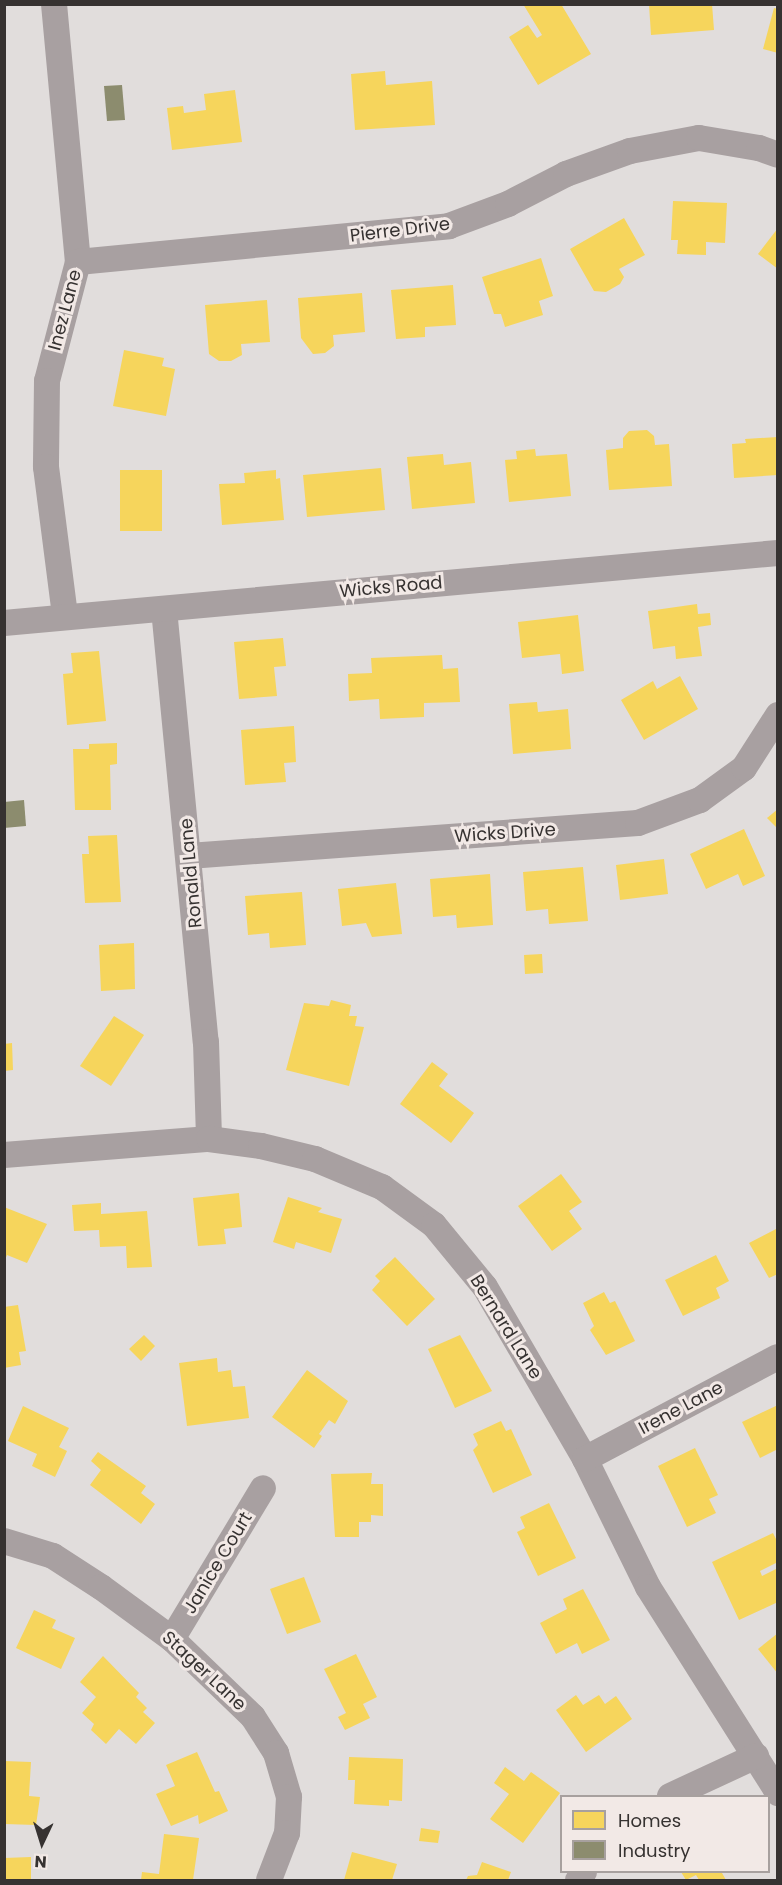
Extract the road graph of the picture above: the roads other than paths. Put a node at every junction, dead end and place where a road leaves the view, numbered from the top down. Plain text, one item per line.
1 (54, 4) edge
2 (777, 155) edge
3 (78, 262) junction
4 (777, 553) edge
5 (164, 609) junction
6 (64, 615) junction
7 (4, 623) edge
8 (777, 715) edge
9 (189, 856) junction
10 (209, 1139) junction
11 (4, 1155) edge
12 (777, 1357) edge
13 (585, 1459) junction
14 (263, 1488) dead end
15 (4, 1541) edge
16 (172, 1639) junction
17 (756, 1756) junction
18 (777, 1793) edge
19 (674, 1795) edge
20 (269, 1881) edge

1 - 3 street, Inez Lane
2 - 3 street, Pierre Drive
3 - 6 street, Inez Lane
4 - 5 street, Wicks Road
5 - 6 street, Wicks Road
5 - 9 street, Ronald Lane
6 - 7 street, Wicks Road
8 - 9 street, Wicks Drive
9 - 10 street, Ronald Lane
10 - 11 street, Bernard Lane
10 - 13 street, Bernard Lane
12 - 13 street, Irene Lane
13 - 17 street, Bernard Lane
14 - 16 street, Janice Court
15 - 16 street, Stager Lane
16 - 20 street, Stager Lane
17 - 18 street, Bernard Lane
17 - 19 street

